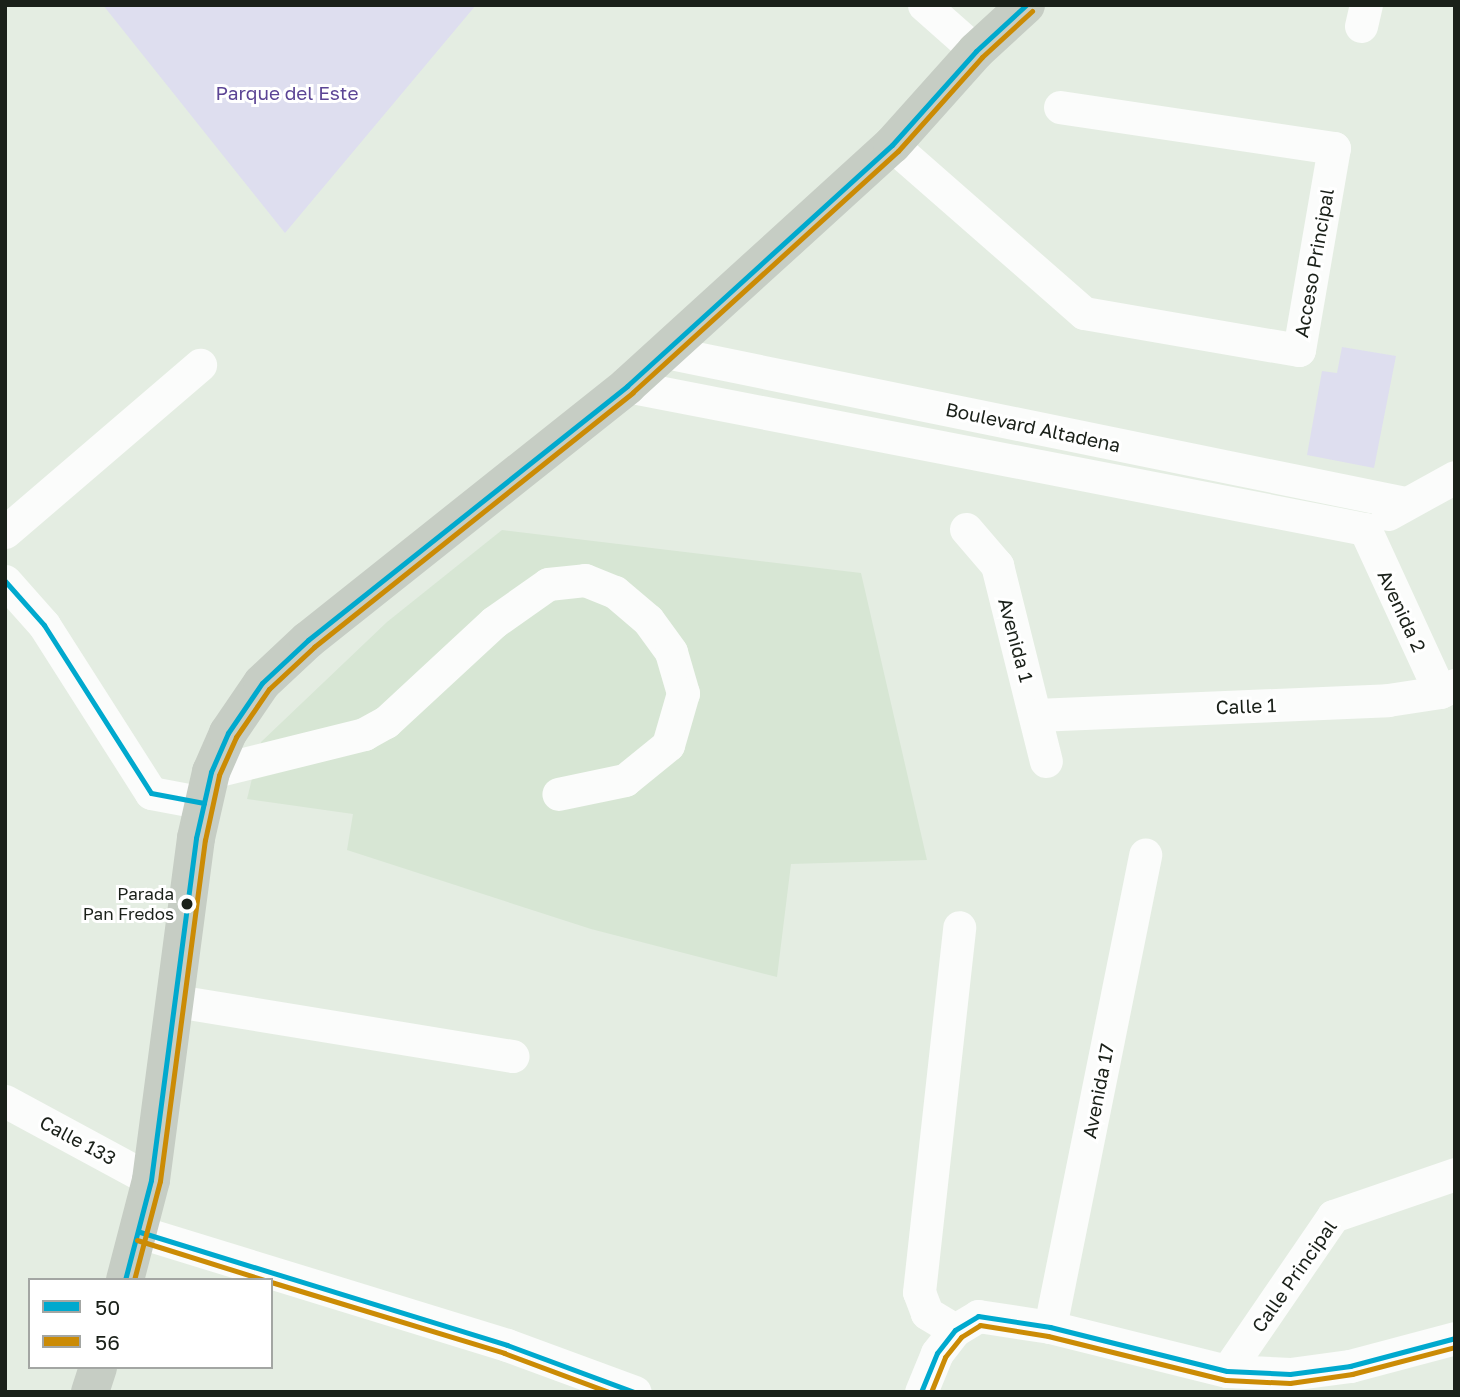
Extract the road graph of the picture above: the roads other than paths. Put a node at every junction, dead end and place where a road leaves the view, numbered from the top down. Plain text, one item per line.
1 (924, 5) edge
2 (1026, 5) edge
3 (976, 51) junction
4 (1060, 107) dead end
5 (892, 145) junction
6 (661, 351) junction
7 (200, 365) dead end
8 (626, 386) junction
9 (861, 392) junction
10 (853, 430) junction
11 (1112, 443) junction
12 (1455, 477) edge
13 (1105, 478) junction
14 (1405, 503) junction
15 (966, 529) dead end
16 (1365, 529) junction
17 (5, 531) edge
18 (5, 581) edge
19 (1447, 689) edge
20 (1036, 715) junction
21 (1046, 761) dead end
22 (208, 788) junction
23 (558, 794) dead end
24 (1145, 854) dead end
25 (959, 928) dead end
26 (176, 1001) junction
27 (513, 1056) dead end
28 (5, 1101) edge
29 (1455, 1174) edge
30 (151, 1180) junction
31 (140, 1232) junction
32 (126, 1278) edge
33 (1050, 1327) junction
34 (955, 1330) junction
35 (1455, 1338) edge
36 (97, 1369) edge
37 (1227, 1371) junction
38 (1350, 1379) edge
39 (90, 1392) edge
40 (635, 1392) edge
41 (920, 1392) edge

1 - 3 street
2 - 3 main road
3 - 5 main road
4 - 5 street, Acceso Principal
5 - 6 main road
6 - 8 main road
6 - 9 street, Boulevard Altadena
7 - 17 street
8 - 10 street, Boulevard Altadena
8 - 22 main road
9 - 10 street
9 - 11 street, Boulevard Altadena
10 - 13 street, Boulevard Altadena
11 - 13 street
11 - 14 street, Boulevard Altadena
12 - 14 street
13 - 16 street, Boulevard Altadena
14 - 16 street
15 - 20 street, Avenida 1
16 - 19 street, Avenida 2
18 - 22 street
19 - 20 street, Calle 1
20 - 21 street, Avenida 1
22 - 23 street
22 - 26 main road
24 - 33 street, Avenida 17
25 - 34 street
26 - 27 street
26 - 30 main road
28 - 30 street, Calle 133
29 - 37 street, Calle Principal
30 - 31 main road
31 - 32 main road
31 - 40 street
33 - 34 street
33 - 37 street
34 - 41 street
35 - 38 street
36 - 39 main road
37 - 38 street

